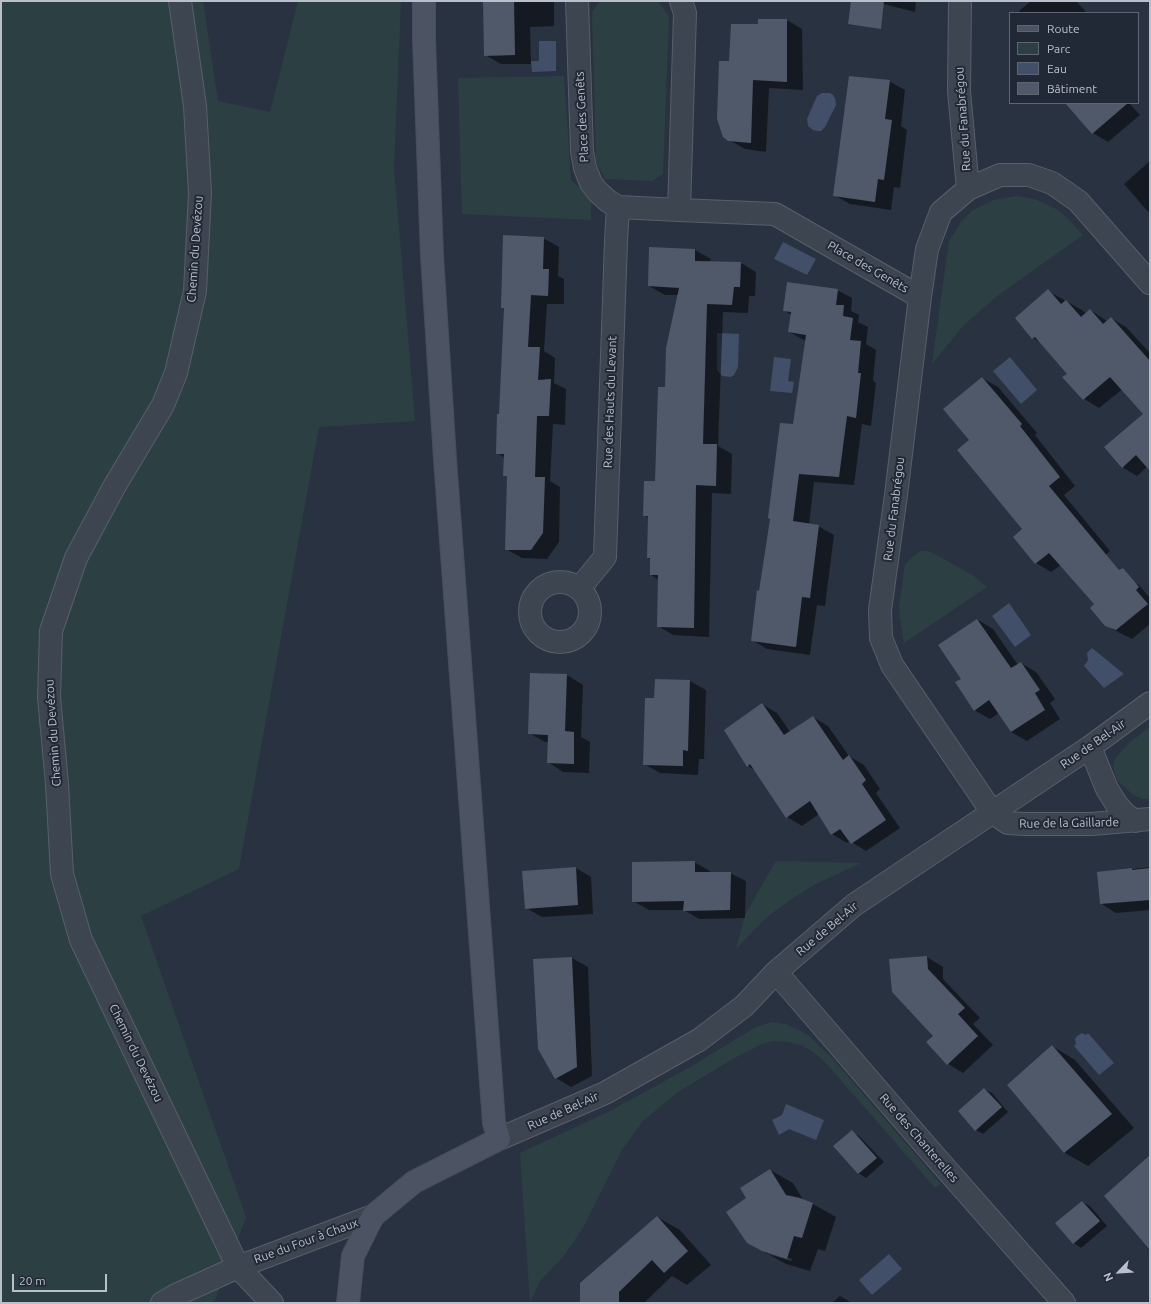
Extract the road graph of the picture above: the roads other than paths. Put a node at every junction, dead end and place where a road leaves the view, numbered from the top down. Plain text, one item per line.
1 (180, 1) edge
2 (424, 1) edge
3 (577, 1) edge
4 (680, 1) edge
5 (960, 1) edge
6 (968, 189) junction
7 (618, 207) junction
8 (679, 210) junction
9 (1150, 283) edge
10 (920, 297) junction
11 (579, 589) dead end
12 (1150, 703) edge
13 (1090, 747) junction
14 (992, 812) junction
15 (1143, 820) edge
16 (776, 972) junction
17 (498, 1139) junction
18 (373, 1216) junction
19 (238, 1267) junction
20 (162, 1303) edge
21 (272, 1303) edge
22 (348, 1303) edge
23 (1064, 1303) edge

1 - 19 street, Chemin du Devézou
2 - 17 street
3 - 7 street, Place des Genêts
4 - 8 street
5 - 6 street, Rue du Fanabrégou
6 - 9 street, Rue du Fanabrégou
6 - 10 street, Rue du Fanabrégou
7 - 8 street, Place des Genêts
7 - 11 street, Rue des Hauts du Levant
8 - 10 street, Place des Genêts
10 - 14 street, Rue du Fanabrégou
12 - 13 street, Rue de Bel-Air
13 - 14 street, Rue de Bel-Air
13 - 15 street
14 - 15 street, Rue de la Gaillarde
14 - 16 street, Rue de Bel-Air
16 - 17 street, Rue de Bel-Air
16 - 23 street, Rue des Chanterelles
17 - 18 street
18 - 19 street, Rue du Four à Chaux
18 - 22 street
19 - 20 street, Rue du Four à Chaux
19 - 21 street, Rue du Four à Chaux

